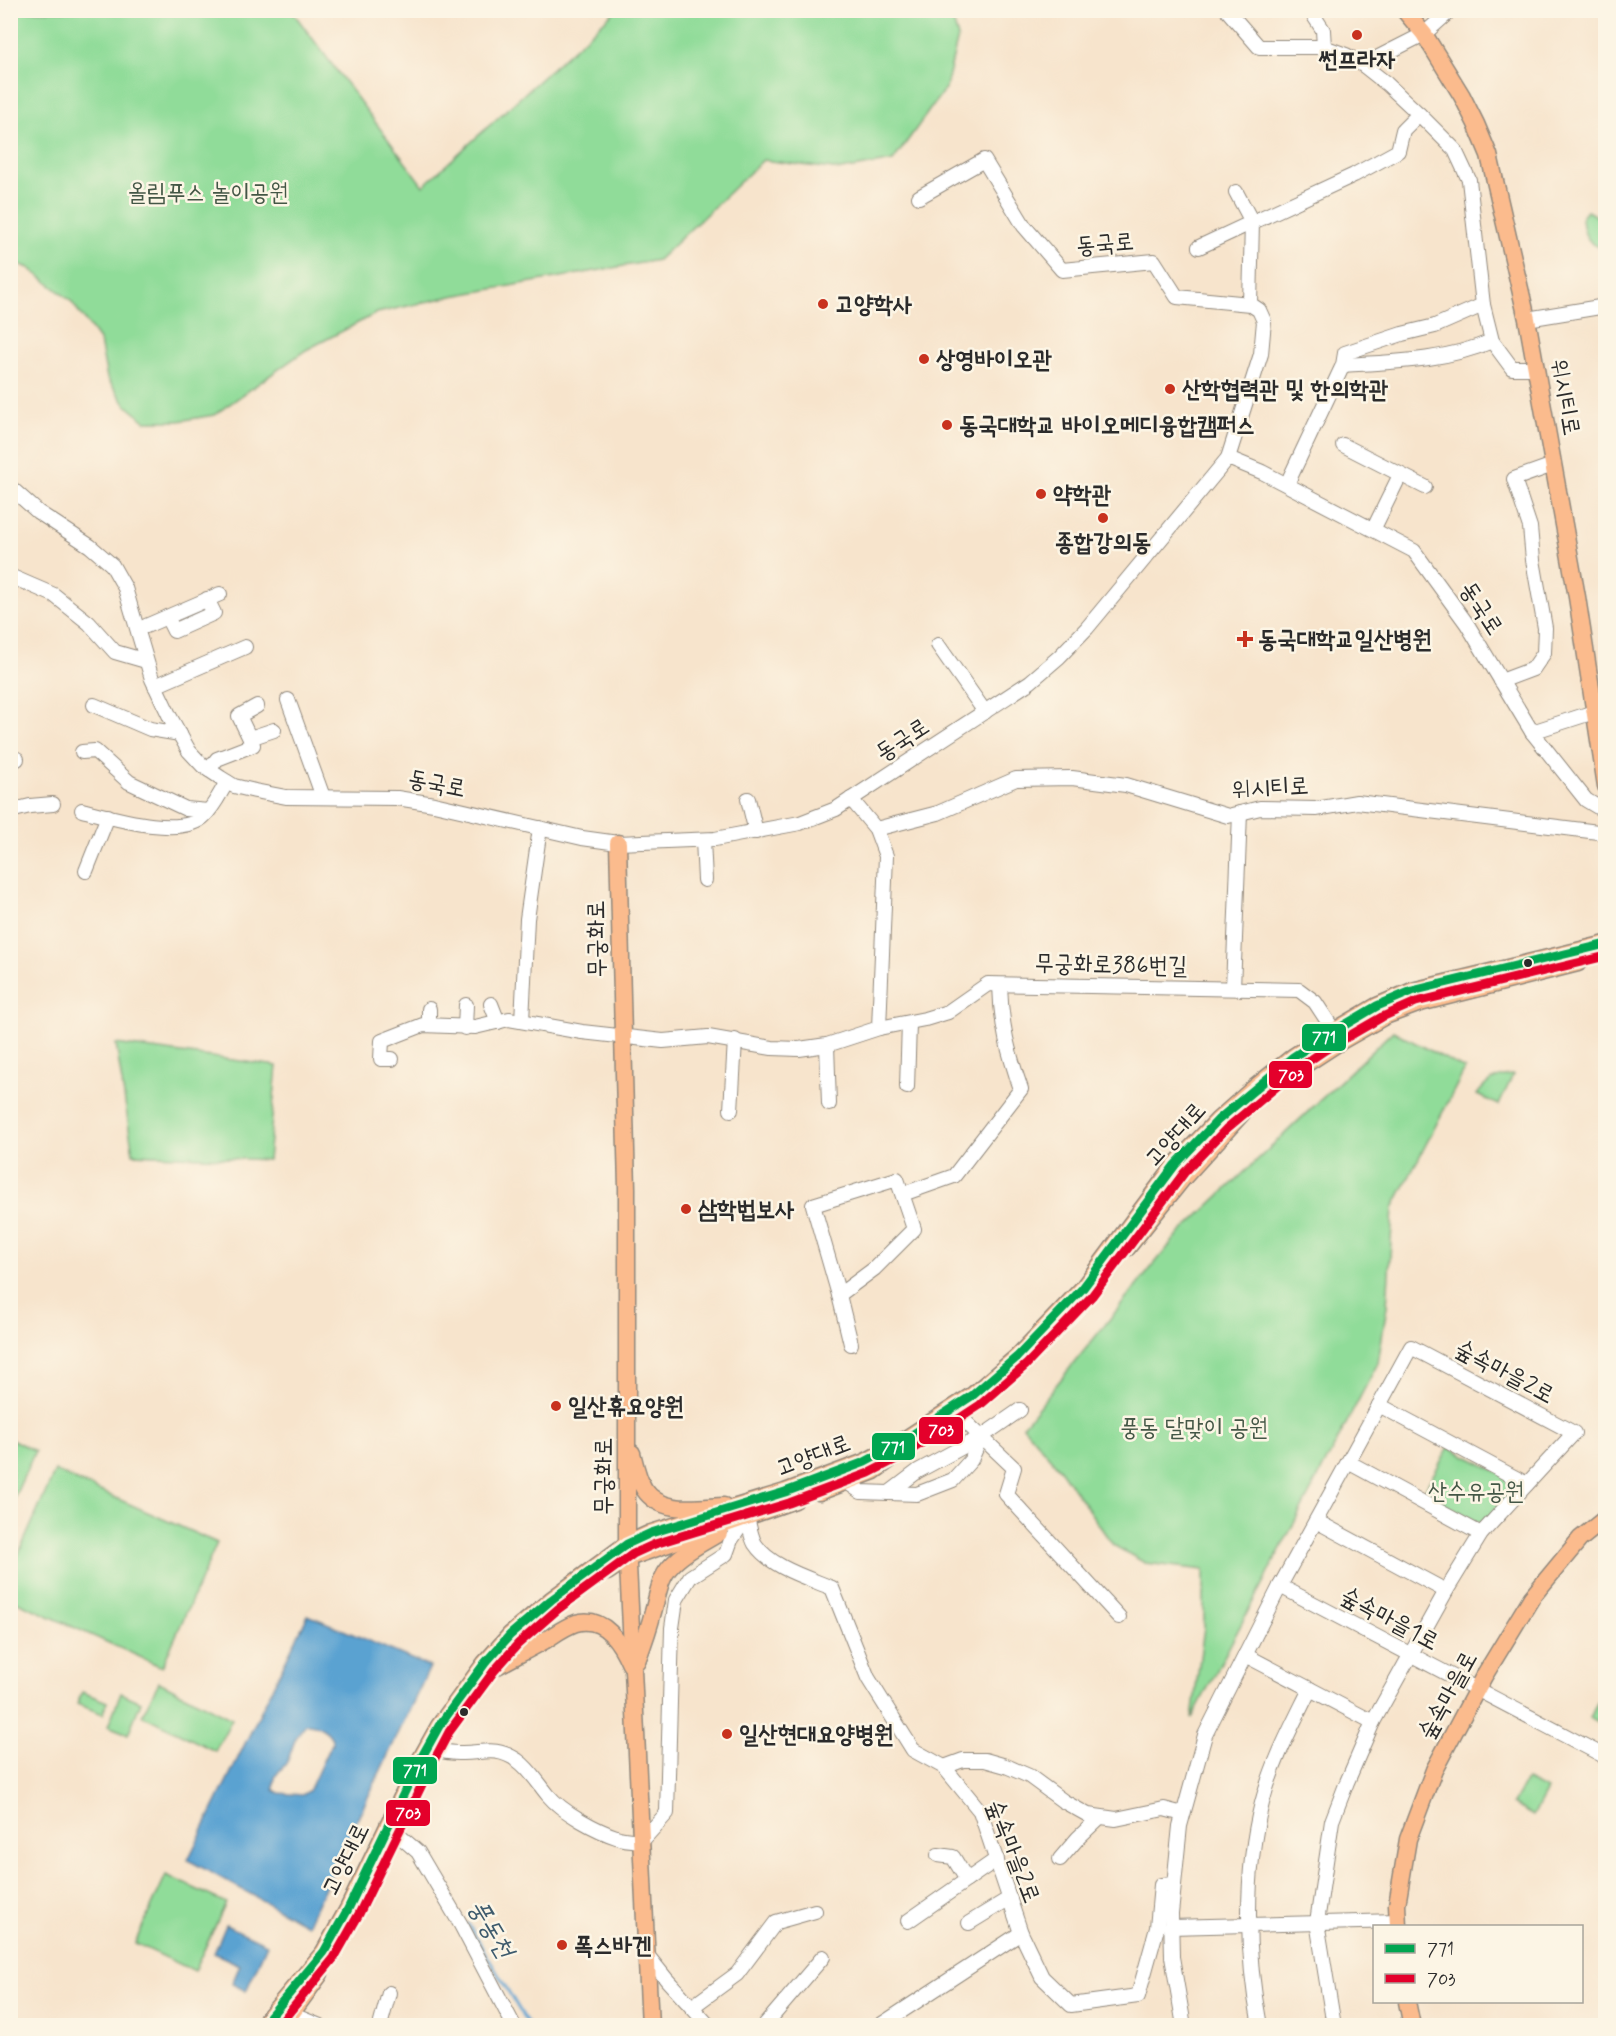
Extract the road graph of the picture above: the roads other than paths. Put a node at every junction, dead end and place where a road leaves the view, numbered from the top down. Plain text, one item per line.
1 (1227, 10) edge
2 (1310, 10) edge
3 (1404, 10) edge
4 (1450, 10) edge
5 (1424, 34) junction
6 (1324, 47) junction
7 (1363, 65) junction
8 (1419, 114) junction
9 (1236, 192) dead end
10 (920, 197) dead end
11 (1252, 222) junction
12 (1199, 247) dead end
13 (1250, 304) junction
14 (1483, 305) junction
15 (1605, 306) edge
16 (1527, 319) junction
17 (1492, 340) junction
18 (1343, 365) junction
19 (1536, 368) junction
20 (1343, 445) dead end
21 (1228, 458) junction
22 (1553, 465) junction
23 (1400, 475) junction
24 (1287, 484) junction
25 (10, 487) edge
26 (1425, 487) dead end
27 (1374, 528) junction
28 (10, 576) edge
29 (220, 594) dead end
30 (133, 614) junction
31 (146, 626) junction
32 (938, 645) dead end
33 (142, 646) junction
34 (244, 647) dead end
35 (146, 661) junction
36 (1501, 681) junction
37 (155, 686) junction
38 (288, 700) dead end
39 (94, 705) dead end
40 (257, 706) dead end
41 (985, 712) junction
42 (1594, 712) junction
43 (274, 730) dead end
44 (1532, 732) junction
45 (180, 734) junction
46 (250, 738) junction
47 (82, 752) dead end
48 (209, 770) junction
49 (227, 782) junction
50 (1605, 786) edge
51 (323, 797) junction
52 (748, 799) dead end
53 (851, 799) junction
54 (53, 804) dead end
55 (82, 810) dead end
56 (10, 811) edge
57 (208, 811) junction
58 (1605, 812) edge
59 (1240, 813) junction
60 (108, 816) junction
61 (540, 828) junction
62 (876, 829) junction
63 (756, 832) junction
64 (1605, 833) edge
65 (703, 840) junction
66 (618, 843) junction
67 (86, 871) dead end
68 (705, 880) dead end
69 (1605, 944) edge
70 (1605, 956) edge
71 (1000, 985) junction
72 (1233, 988) junction
73 (491, 1004) dead end
74 (466, 1005) dead end
75 (429, 1009) dead end
76 (522, 1021) junction
77 (498, 1022) junction
78 (909, 1023) junction
79 (429, 1025) junction
80 (465, 1028) junction
81 (879, 1028) junction
82 (1334, 1031) junction
83 (622, 1035) junction
84 (735, 1040) junction
85 (827, 1044) junction
86 (392, 1059) dead end
87 (907, 1087) dead end
88 (829, 1104) dead end
89 (731, 1110) dead end
90 (903, 1194) junction
91 (839, 1295) junction
92 (851, 1344) dead end
93 (1379, 1405) junction
94 (1020, 1410) dead end
95 (955, 1413) junction
96 (981, 1437) junction
97 (627, 1438) junction
98 (1348, 1462) junction
99 (842, 1478) junction
100 (1527, 1484) junction
101 (889, 1493) junction
102 (745, 1511) junction
103 (1605, 1518) edge
104 (1316, 1521) junction
105 (1481, 1534) junction
106 (627, 1551) junction
107 (1280, 1586) junction
108 (1446, 1591) junction
109 (1119, 1617) dead end
110 (1411, 1654) junction
111 (1245, 1655) junction
112 (490, 1670) junction
113 (634, 1673) junction
114 (1310, 1689) junction
115 (1476, 1689) junction
116 (1373, 1722) junction
117 (431, 1749) junction
118 (1605, 1757) edge
119 (944, 1767) junction
120 (1183, 1814) junction
121 (1100, 1817) junction
122 (391, 1828) junction
123 (642, 1841) junction
124 (938, 1855) dead end
125 (997, 1859) junction
126 (1060, 1859) dead end
127 (967, 1880) junction
128 (1174, 1884) junction
129 (1010, 1898) junction
130 (815, 1911) dead end
131 (908, 1921) dead end
132 (1317, 1922) junction
133 (969, 1923) dead end
134 (1398, 1923) edge
135 (1248, 1924) junction
136 (1170, 1927) junction
137 (1021, 1933) junction
138 (647, 1955) junction
139 (824, 1957) dead end
140 (389, 1993) dead end
141 (1407, 2003) edge
142 (692, 2007) junction
143 (283, 2016) edge
144 (262, 2025) edge
145 (320, 2025) edge
146 (380, 2025) edge
147 (514, 2025) edge
148 (650, 2025) edge
149 (710, 2025) edge
150 (764, 2025) edge
151 (879, 2025) edge
152 (1184, 2025) edge
153 (1260, 2025) edge
154 (1334, 2025) edge
155 (1412, 2025) edge

1 - 6 street
2 - 6 street
3 - 5 main road, 위시티로
4 - 5 street
5 - 7 street
5 - 16 main road, 위시티로
6 - 7 street
7 - 8 street
8 - 11 street
8 - 14 street
9 - 11 street
10 - 13 street, 동국로
11 - 12 street
11 - 13 street
13 - 21 street, 동국로
14 - 17 street
14 - 18 street
15 - 16 street
16 - 19 main road, 위시티로
17 - 18 street
17 - 19 street
18 - 24 street
19 - 22 main road, 위시티로
20 - 23 street
21 - 24 street, 동국로
21 - 41 street, 동국로
22 - 36 street
22 - 42 main road, 위시티로
23 - 26 street
23 - 27 street
24 - 27 street, 동국로
25 - 30 street, 동국로
27 - 36 street, 동국로
28 - 35 street
29 - 31 street
30 - 31 street
30 - 33 street, 동국로
31 - 33 street
32 - 41 street
33 - 35 street, 동국로
34 - 37 street
35 - 37 street, 동국로
36 - 44 street, 동국로
37 - 45 street, 동국로
38 - 51 street
39 - 45 street
40 - 46 street
41 - 53 street, 동국로
42 - 44 street
42 - 50 main road, 위시티로
43 - 46 street
44 - 58 street, 동국로
45 - 48 street, 동국로
46 - 48 street
47 - 57 street
48 - 49 street, 동국로
49 - 51 street, 동국로
49 - 57 street
51 - 61 street, 동국로
52 - 63 street
53 - 62 street
53 - 63 street, 동국로
54 - 56 street
55 - 60 street
57 - 60 street
59 - 62 street, 위시티로
59 - 64 street, 위시티로
59 - 72 street
60 - 67 street
61 - 66 street, 동국로
61 - 76 street
62 - 81 street
63 - 65 street, 동국로
65 - 66 street, 동국로
65 - 68 street
66 - 83 main road, 무궁화로
69 - 82 main road, 고양대로
70 - 95 main road, 고양대로
71 - 72 street, 무궁화로386번길
71 - 78 street, 무궁화로386번길
71 - 90 street
72 - 82 street, 무궁화로386번길
73 - 77 street
74 - 80 street
75 - 79 street
76 - 77 street
76 - 83 street
77 - 80 street
78 - 81 street, 무궁화로386번길
78 - 87 street
79 - 80 street
79 - 86 street
81 - 85 street, 무궁화로386번길
82 - 95 main road, 고양대로
83 - 84 street, 무궁화로386번길
83 - 97 main road, 무궁화로
84 - 85 street, 무궁화로386번길
84 - 89 street
85 - 88 street
90 - 91 street
90 - 91 street
91 - 92 street
93 - 98 street, 숲속마을2로
93 - 100 street
93 - 100 street, 숲속마을2로
94 - 96 street
95 - 96 street
95 - 99 main road, 고양대로
96 - 101 street
96 - 101 street
96 - 109 street
97 - 102 main road
97 - 106 main road, 무궁화로
98 - 104 street, 숲속마을2로
98 - 105 street
99 - 101 street
99 - 102 main road, 고양대로
100 - 105 street, 숲속마을2로
102 - 106 main road, 고양대로
102 - 113 main road
102 - 119 street
102 - 123 street
103 - 115 main road, 숲속마을로
104 - 107 street, 숲속마을2로
104 - 108 street
105 - 108 street, 숲속마을2로
106 - 112 main road, 고양대로
106 - 113 main road, 무궁화로
106 - 117 main road, 고양대로
107 - 110 street, 숲속마을1로
107 - 111 street, 숲속마을2로
108 - 110 street, 숲속마을2로
110 - 115 street, 숲속마을1로
110 - 116 street, 숲속마을2로
111 - 114 street
111 - 120 street, 숲속마을2로
112 - 113 main road
112 - 117 main road, 고양대로
113 - 123 main road, 무궁화로
114 - 116 street
114 - 135 street
115 - 118 street, 숲속마을1로
115 - 134 main road, 숲속마을로
116 - 132 street, 숲속마을2로
117 - 122 main road, 고양대로
117 - 123 street
119 - 121 street, 숲속마을2로
119 - 125 street, 숲속마을2로
120 - 121 street, 숲속마을2로
120 - 128 street, 숲속마을2로
121 - 126 street
122 - 143 main road, 고양대로
122 - 147 street
123 - 138 main road, 무궁화로
124 - 127 street
125 - 127 street
125 - 129 street, 숲속마을2로
127 - 131 street
128 - 136 street, 숲속마을2로
128 - 137 street, 숲속마을2로
129 - 133 street
129 - 137 street, 숲속마을2로
130 - 142 street
132 - 134 street
132 - 135 street
132 - 154 street, 숲속마을2로
135 - 136 street
135 - 153 street
136 - 152 street, 숲속마을2로
137 - 151 street
138 - 142 street
138 - 148 main road, 무궁화로
139 - 150 street
140 - 146 street
141 - 155 main road
142 - 149 street
143 - 144 main road, 고양대로
143 - 145 street

